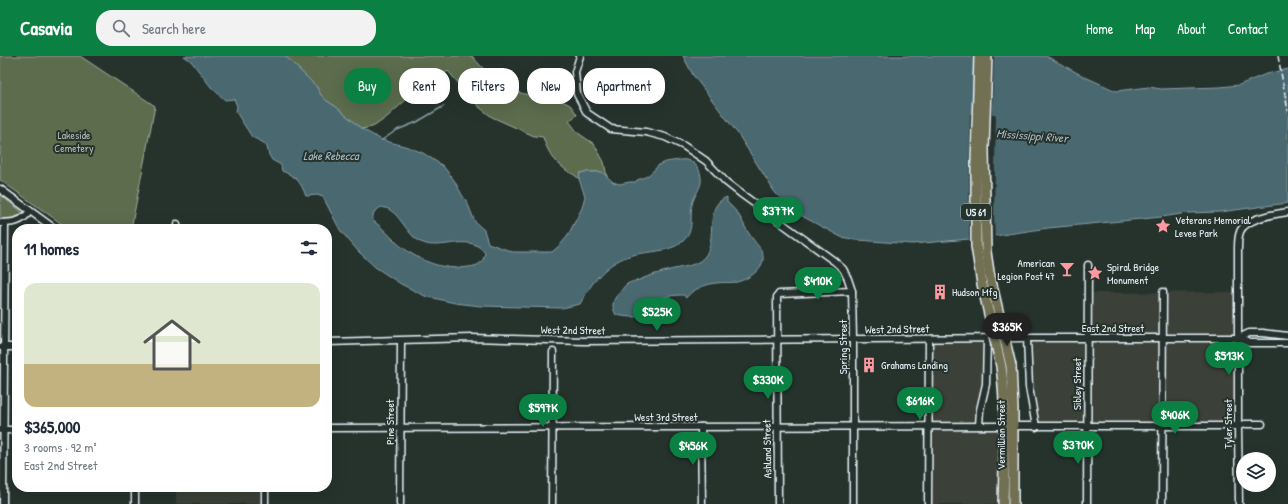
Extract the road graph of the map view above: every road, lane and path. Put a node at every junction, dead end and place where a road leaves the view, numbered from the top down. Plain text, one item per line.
1 (580, 56) edge
2 (979, 56) edge
3 (987, 56) edge
4 (0, 189) edge
5 (30, 211) junction
6 (1288, 212) edge
7 (2, 223) edge
8 (49, 224) edge
9 (1088, 265) dead end
10 (852, 291) junction
11 (1163, 292) dead end
12 (1285, 336) edge
13 (987, 338) junction
14 (1027, 338) junction
15 (1087, 338) junction
16 (1162, 338) junction
17 (1238, 338) junction
18 (853, 339) junction
19 (929, 339) junction
20 (776, 340) junction
21 (400, 341) junction
22 (332, 342) edge
23 (1285, 344) edge
24 (2, 347) edge
25 (553, 352) dead end
26 (1262, 424) dead end
27 (777, 426) junction
28 (853, 426) junction
29 (929, 426) junction
30 (978, 426) junction
31 (1009, 426) junction
32 (1087, 426) junction
33 (1162, 426) junction
34 (1238, 426) junction
35 (552, 427) junction
36 (702, 427) junction
37 (1036, 427) junction
38 (332, 428) edge
39 (400, 428) junction
40 (2, 430) edge
41 (135, 492) edge
42 (265, 492) edge
43 (3, 504) edge
44 (135, 504) edge
45 (265, 504) edge
46 (400, 504) edge
47 (552, 504) edge
48 (702, 504) edge
49 (778, 504) edge
50 (853, 504) edge
51 (928, 504) edge
52 (1003, 504) edge
53 (1013, 504) edge
54 (1087, 504) edge
55 (1162, 504) edge
56 (1239, 504) edge

1 - 10 street, Spring Street
2 - 31 highway, Vermillion Street / US 61, bridge
3 - 31 highway, Vermillion Street / US 61, bridge
4 - 5 street
5 - 7 street
5 - 8 street
6 - 17 street, Tyler Street
7 - 24 street
9 - 15 street, Sibley Street
10 - 18 street, Spring Street
10 - 20 street, Ashland Street
11 - 16 street
12 - 17 street, East 2nd Street
12 - 23 street
13 - 14 street, East 2nd Street
13 - 19 street, West 2nd Street
13 - 30 street, Vermillion Street
14 - 15 street, East 2nd Street
14 - 37 street
15 - 16 street, East 2nd Street
15 - 32 street, Sibley Street
16 - 17 street, East 2nd Street
16 - 33 street
17 - 23 street, East 2nd Street
17 - 34 street, Tyler Street
18 - 19 street, West 2nd Street
18 - 20 street, West 2nd Street
18 - 28 street, Spring Street
19 - 29 street
20 - 21 street, West 2nd Street
20 - 27 street, Ashland Street
21 - 22 street, West 2nd Street
21 - 39 street, Pine Street
24 - 40 street
25 - 35 street
26 - 34 street, West 3rd Street
27 - 28 street, West 3rd Street
27 - 36 street, West 3rd Street
27 - 49 street, Ashland Street
28 - 29 street, West 3rd Street
28 - 50 street, Spring Street
29 - 30 street, West 3rd Street
29 - 51 street
30 - 31 street, West 3rd Street
31 - 37 street, West 3rd Street
31 - 52 highway, Vermillion Street / US 61
31 - 53 highway, Vermillion Street / US 61
32 - 33 street, West 3rd Street
32 - 37 street, West 3rd Street
32 - 54 street, Sibley Street
33 - 34 street, West 3rd Street
33 - 55 street
34 - 56 street, Tyler Street
35 - 36 street, West 3rd Street
35 - 39 street, West 3rd Street
35 - 47 street
36 - 48 street
38 - 39 street, West 3rd Street
39 - 46 street, Pine Street
40 - 43 street
41 - 44 street
42 - 45 street

